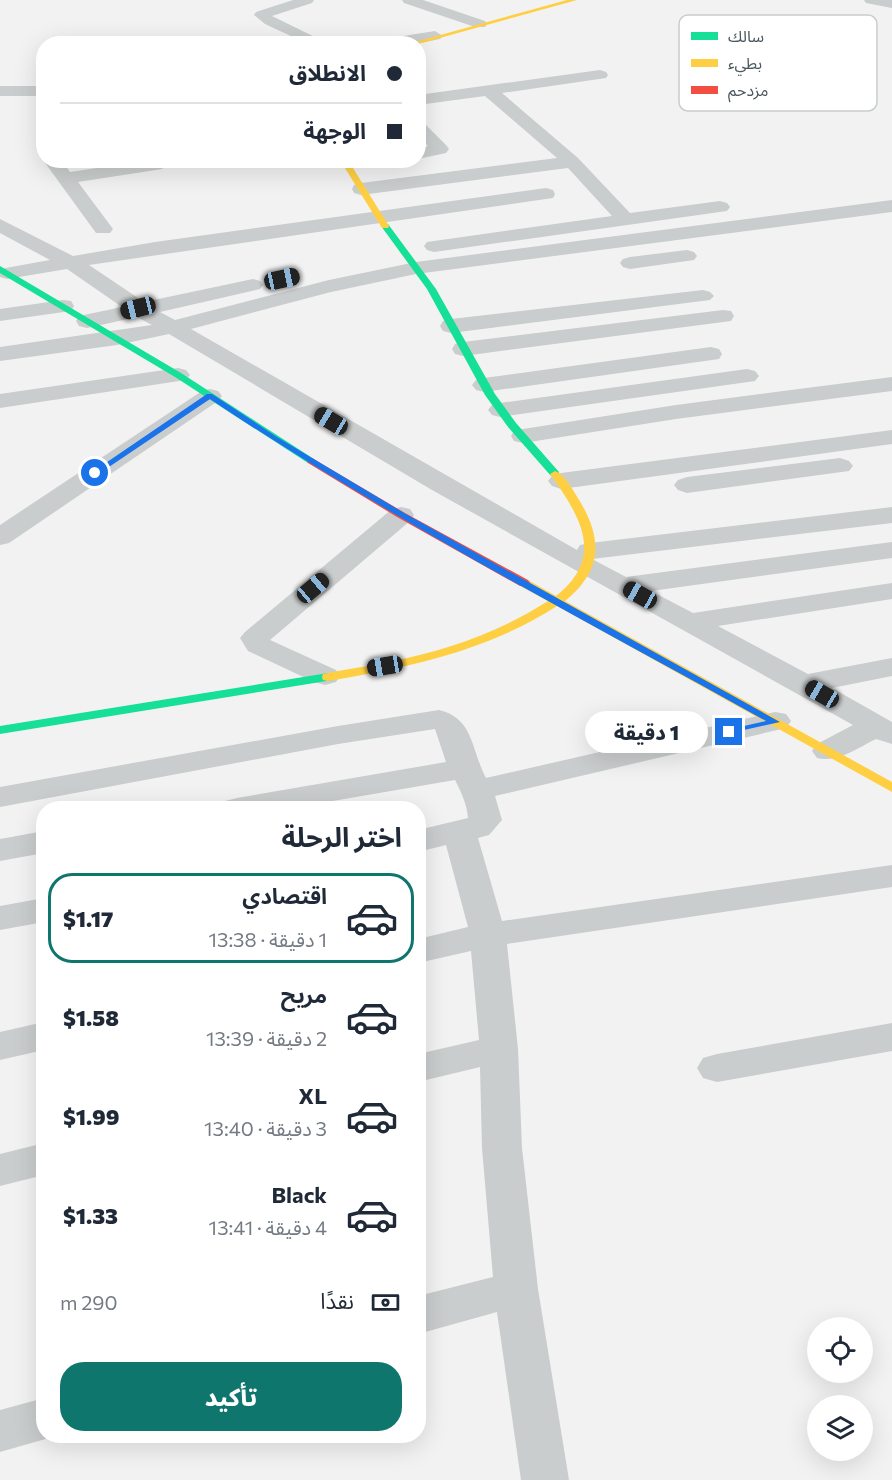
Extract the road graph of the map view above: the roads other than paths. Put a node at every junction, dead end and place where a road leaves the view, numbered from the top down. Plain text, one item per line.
1 (307, 0) edge
2 (409, 0) edge
3 (574, 0) edge
4 (871, 0) edge
5 (278, 4) edge
6 (892, 4) edge
7 (480, 24) junction
8 (304, 36) edge
9 (435, 36) junction
10 (426, 37) edge
11 (426, 39) edge
12 (600, 75) dead end
13 (488, 90) junction
14 (0, 91) edge
15 (36, 92) edge
16 (426, 98) edge
17 (426, 135) edge
18 (426, 152) edge
19 (573, 162) junction
20 (58, 168) edge
21 (139, 168) edge
22 (348, 168) edge
23 (66, 178) junction
24 (361, 189) junction
25 (546, 194) dead end
26 (744, 204) dead end
27 (892, 206) edge
28 (380, 216) junction
29 (625, 219) junction
30 (0, 225) edge
31 (103, 229) dead end
32 (403, 252) junction
33 (687, 256) dead end
34 (70, 262) junction
35 (608, 266) dead end
36 (416, 268) junction
37 (4, 271) edge
38 (452, 286) dead end
39 (430, 288) junction
40 (703, 296) dead end
41 (63, 306) junction
42 (138, 308) junction
43 (0, 315) edge
44 (723, 316) dead end
45 (87, 321) junction
46 (451, 326) junction
47 (173, 327) junction
48 (117, 338) junction
49 (463, 349) junction
50 (0, 354) edge
51 (711, 354) dead end
52 (178, 375) junction
53 (747, 376) dead end
54 (892, 384) edge
55 (484, 385) junction
56 (210, 396) junction
57 (0, 401) edge
58 (500, 410) junction
59 (892, 416) edge
60 (523, 436) junction
61 (892, 437) edge
62 (738, 457) junction
63 (892, 459) edge
64 (567, 490) junction
65 (892, 514) edge
66 (401, 515) junction
67 (0, 537) edge
68 (892, 550) edge
69 (589, 559) junction
70 (624, 586) junction
71 (892, 591) edge
72 (559, 601) junction
73 (689, 622) junction
74 (892, 667) edge
75 (325, 676) junction
76 (804, 684) junction
77 (775, 722) junction
78 (0, 730) edge
79 (884, 730) edge
80 (828, 751) junction
81 (471, 779) junction
82 (892, 788) edge
83 (0, 796) edge
84 (293, 801) edge
85 (460, 833) junction
86 (426, 839) edge
87 (36, 843) edge
88 (0, 849) edge
89 (892, 876) edge
90 (36, 911) edge
91 (0, 918) edge
92 (488, 935) junction
93 (426, 949) edge
94 (892, 1037) edge
95 (36, 1038) edge
96 (0, 1046) edge
97 (499, 1049) junction
98 (426, 1066) edge
99 (717, 1068) dead end
100 (36, 1161) edge
101 (0, 1168) edge
102 (516, 1289) junction
103 (426, 1314) edge
104 (36, 1421) edge
105 (0, 1431) edge
106 (545, 1480) edge

1 - 5 street
2 - 7 street
3 - 7 street
4 - 6 street
5 - 8 street
7 - 9 street
9 - 10 street
9 - 11 street
12 - 13 street
13 - 16 street
13 - 19 street
14 - 15 street
17 - 18 street
19 - 24 street
19 - 29 street
20 - 23 street
21 - 23 street
22 - 24 street
23 - 31 street
24 - 28 street
25 - 28 street
26 - 29 street
27 - 36 street
28 - 32 street
28 - 34 street
29 - 32 street
30 - 34 street
32 - 36 street
32 - 42 street
33 - 35 street
34 - 37 street
34 - 42 street
36 - 39 street
36 - 47 street
37 - 41 street
38 - 39 street
39 - 46 street
40 - 46 street
41 - 43 street
41 - 45 street
42 - 45 street
42 - 47 street
44 - 49 street
45 - 48 street
46 - 49 street
47 - 48 street
47 - 69 street
48 - 50 street
48 - 52 street
49 - 55 street
51 - 55 street
52 - 56 street
52 - 57 street
53 - 58 street
54 - 60 street
55 - 58 street
56 - 66 street
56 - 67 street
58 - 60 street
59 - 62 street
60 - 64 street
61 - 62 street
62 - 64 street
63 - 64 street
64 - 69 street
65 - 69 street
66 - 72 street
66 - 75 street
68 - 70 street
69 - 70 street
69 - 72 street
70 - 73 street
71 - 73 street
72 - 75 street
72 - 77 street
73 - 76 street
74 - 76 street
75 - 78 street
76 - 79 street
77 - 80 street
77 - 81 street
79 - 80 street
80 - 82 street
81 - 83 street
81 - 84 street
81 - 85 street
85 - 86 street
85 - 92 street
87 - 88 street
89 - 92 street
90 - 91 street
92 - 93 street
92 - 97 street
94 - 99 street
95 - 96 street
97 - 98 street
97 - 102 street
100 - 101 street
102 - 103 street
102 - 106 street
104 - 105 street

